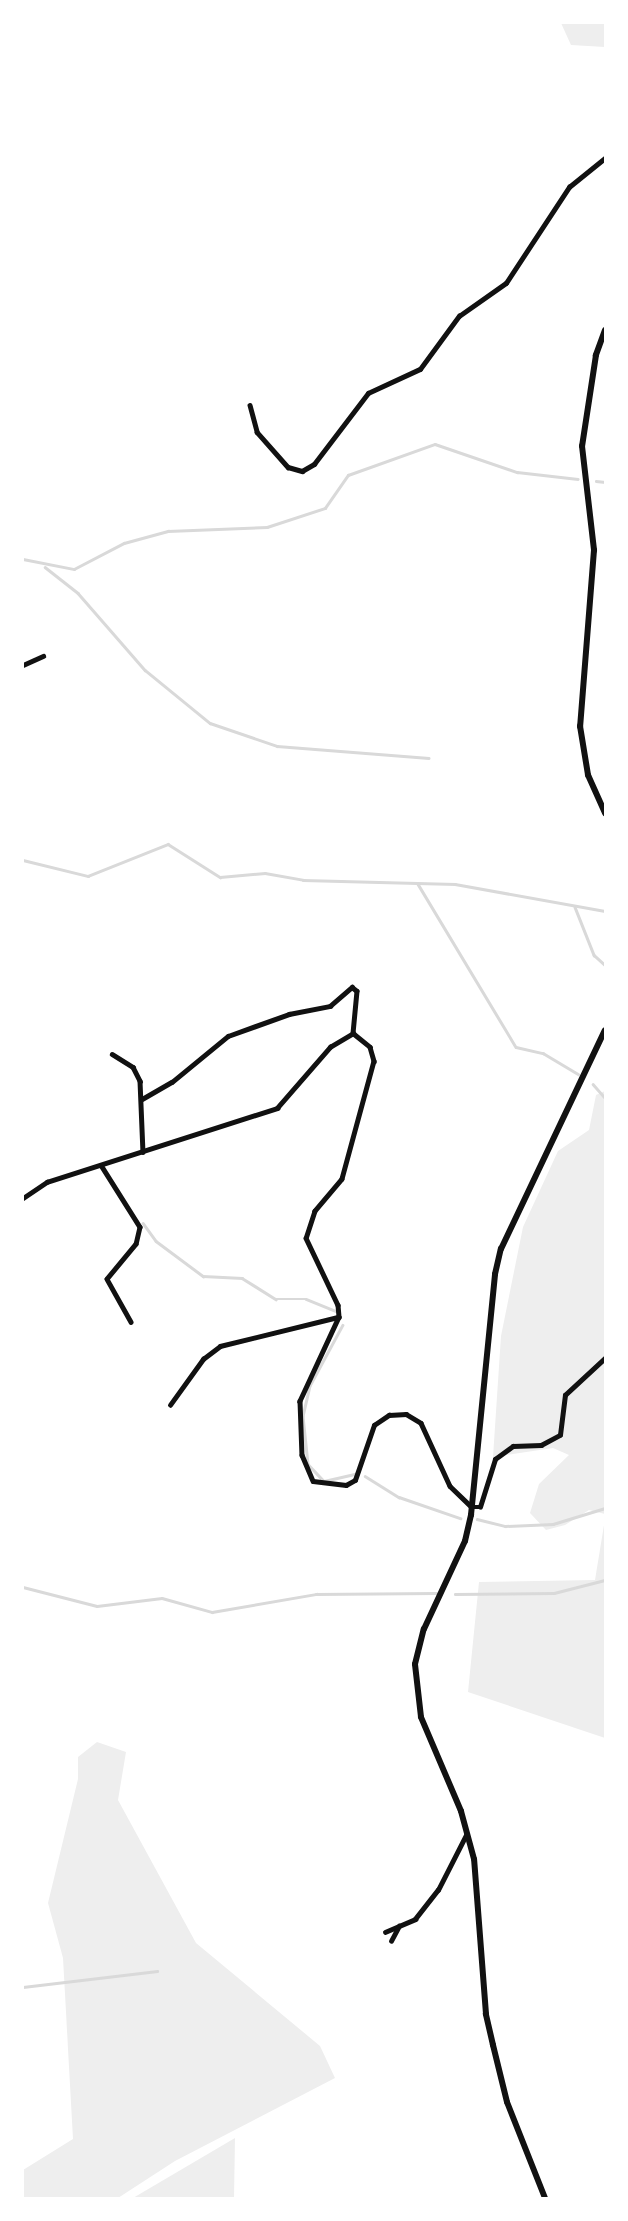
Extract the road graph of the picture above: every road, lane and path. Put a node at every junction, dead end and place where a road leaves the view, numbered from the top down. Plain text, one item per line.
1 (605, 159) edge
2 (605, 330) edge
3 (250, 405) dead end
4 (43, 656) dead end
5 (23, 665) edge
6 (605, 813) edge
7 (605, 1030) edge
8 (353, 1033) junction
9 (112, 1054) dead end
10 (142, 1099) junction
11 (143, 1152) junction
12 (101, 1165) junction
13 (23, 1198) edge
14 (339, 1317) junction
15 (131, 1322) dead end
16 (605, 1359) edge
17 (170, 1405) dead end
18 (472, 1507) junction
19 (467, 1833) junction
20 (399, 1926) junction
21 (384, 1932) dead end
22 (391, 1941) dead end
23 (545, 2198) edge

1 - 3 street
2 - 6 main road
4 - 5 street
7 - 18 main road
8 - 10 street
8 - 11 street
8 - 14 street
9 - 10 street
10 - 11 street
11 - 12 street
12 - 13 street
12 - 15 street
14 - 17 street
14 - 18 street
16 - 18 street
18 - 19 main road
19 - 20 street
19 - 23 main road
20 - 21 street
20 - 22 street

